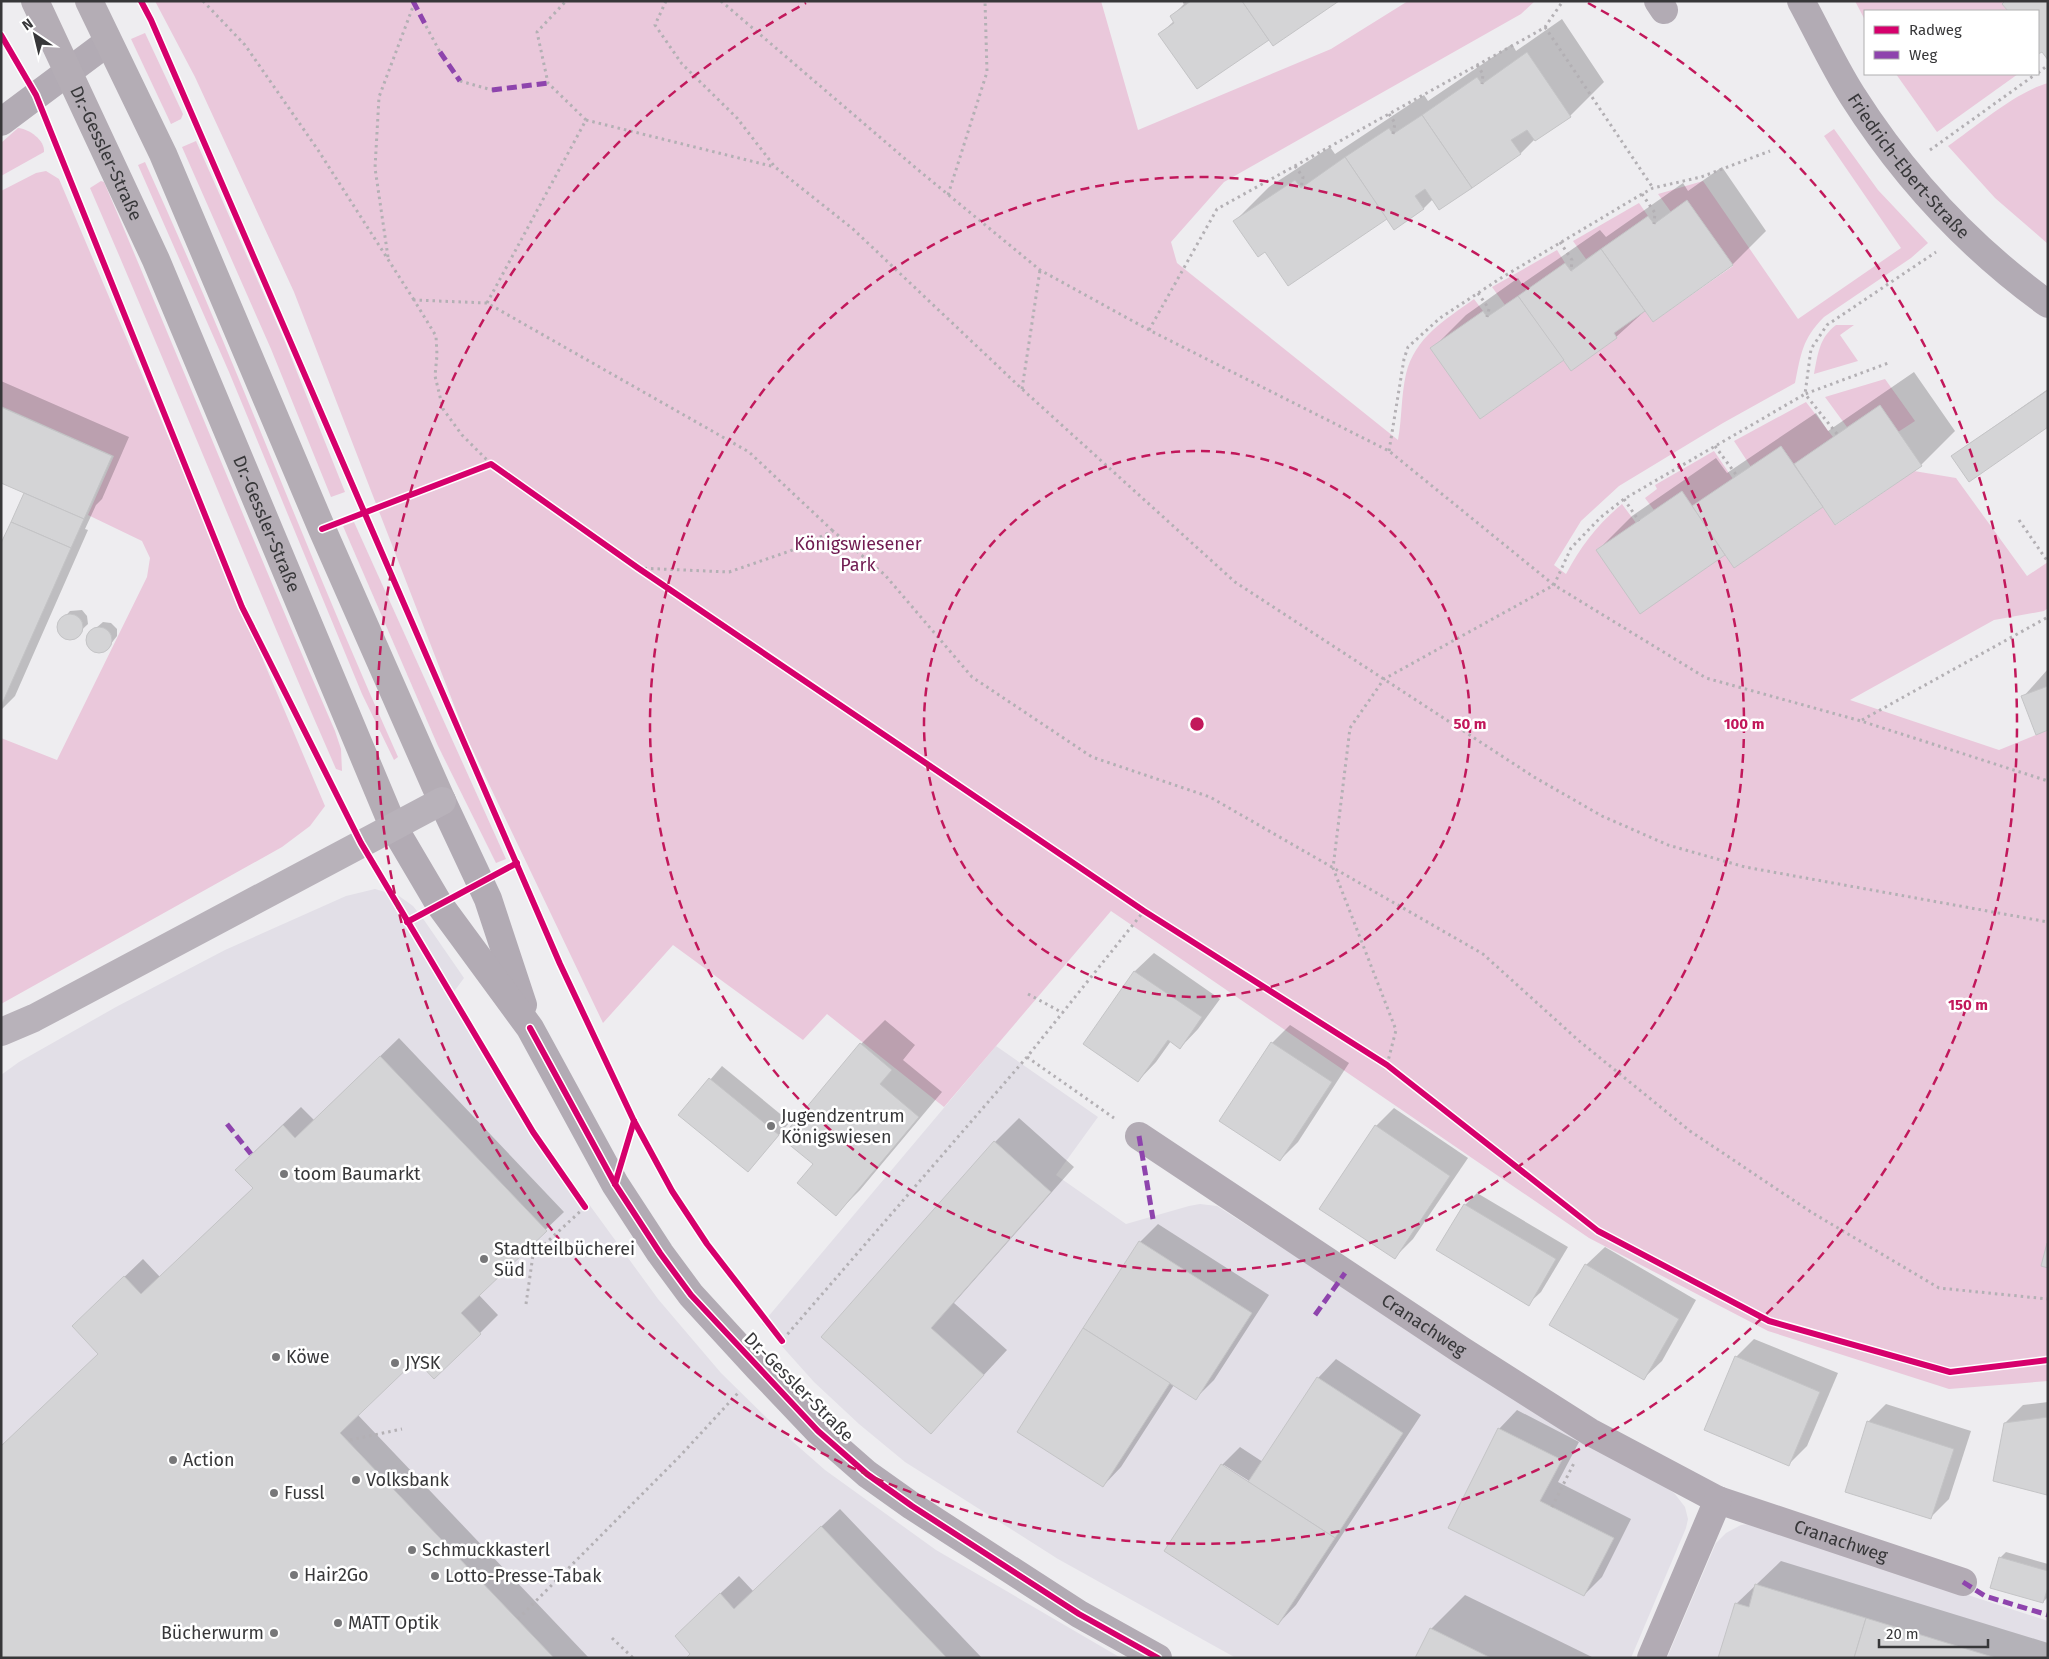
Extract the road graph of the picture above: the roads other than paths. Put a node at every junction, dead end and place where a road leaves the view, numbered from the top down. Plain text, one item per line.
1 (35, 1) edge
2 (89, 1) edge
3 (1801, 1) edge
4 (108, 42) junction
5 (69, 71) junction
6 (1, 122) edge
7 (2048, 304) edge
8 (442, 801) junction
9 (393, 826) junction
10 (34, 1018) junction
11 (530, 1028) junction
12 (1, 1032) edge
13 (1, 1048) edge
14 (1139, 1136) road end
15 (1718, 1500) junction
16 (1963, 1582) dead end
17 (1158, 1658) edge
18 (1650, 1658) edge

1 - 5 main road, Dr.-Gessler-Straße
2 - 4 main road, Dr.-Gessler-Straße
3 - 7 street, Friedrich-Ebert-Straße
4 - 5 street
4 - 8 main road, Dr.-Gessler-Straße
5 - 6 street
5 - 9 main road, Dr.-Gessler-Straße
8 - 9 highway
8 - 11 street, Dr.-Gessler-Straße
9 - 10 highway
9 - 11 street, Dr.-Gessler-Straße
10 - 12 highway
10 - 13 highway
11 - 17 street, Dr.-Gessler-Straße
14 - 15 street, Cranachweg
15 - 16 street, Cranachweg
15 - 18 street

